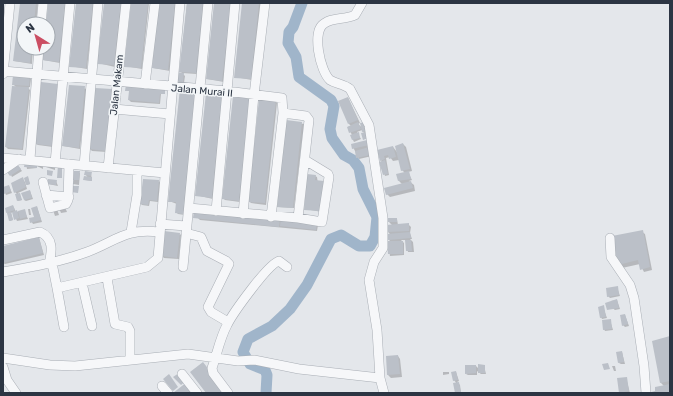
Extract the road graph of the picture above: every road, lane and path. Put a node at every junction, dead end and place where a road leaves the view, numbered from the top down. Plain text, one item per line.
1 (10, 3) edge
2 (43, 3) edge
3 (70, 3) edge
4 (98, 3) edge
5 (126, 3) edge
6 (155, 3) edge
7 (180, 3) edge
8 (208, 3) edge
9 (236, 3) edge
10 (265, 3) edge
11 (362, 3) edge
12 (42, 16) edge
13 (38, 56) edge
14 (3, 72) edge
15 (37, 74) junction
16 (64, 77) junction
17 (92, 78) junction
18 (116, 81) junction
19 (145, 84) junction
20 (173, 87) junction
21 (200, 89) junction
22 (227, 91) junction
23 (254, 95) junction
24 (114, 109) junction
25 (283, 113) junction
26 (170, 114) junction
27 (3, 158) edge
28 (19, 159) junction
29 (30, 159) junction
30 (305, 160) junction
31 (55, 162) junction
32 (69, 164) junction
33 (84, 166) junction
34 (108, 168) junction
35 (3, 170) edge
36 (137, 171) junction
37 (165, 172) junction
38 (43, 182) dead end
39 (189, 208) junction
40 (216, 211) junction
41 (243, 214) junction
42 (271, 217) junction
43 (298, 218) junction
44 (160, 228) junction
45 (186, 230) junction
46 (131, 232) junction
47 (610, 238) dead end
48 (3, 240) edge
49 (51, 263) junction
50 (183, 267) dead end
51 (286, 267) dead end
52 (3, 272) edge
53 (107, 278) junction
54 (82, 282) junction
55 (57, 288) junction
56 (228, 322) junction
57 (92, 326) dead end
58 (64, 327) dead end
59 (3, 358) edge
60 (216, 358) junction
61 (130, 359) junction
62 (3, 367) edge
63 (182, 374) dead end
64 (380, 378) junction
65 (16, 393) edge
66 (197, 393) edge
67 (228, 393) edge
68 (384, 393) edge
69 (646, 393) edge

1 - 14 street
2 - 12 street
3 - 16 street
4 - 17 street
5 - 18 street, Jalan Makam
6 - 19 street
7 - 20 street
8 - 21 street
9 - 22 street
10 - 23 street
11 - 64 street
13 - 15 street
14 - 15 street, Jalan Murai II
15 - 16 street, Jalan Murai II
15 - 29 street
16 - 17 street, Jalan Murai II
16 - 31 street
17 - 18 street, Jalan Murai II
17 - 33 street
18 - 19 street, Jalan Murai II
18 - 24 street, Jalan Makam
19 - 20 street, Jalan Murai II
20 - 21 street, Jalan Murai II
20 - 26 street
21 - 22 street, Jalan Murai II
21 - 39 street
22 - 23 street, Jalan Murai II
22 - 40 street
23 - 25 street, Jalan Murai II
23 - 41 street
24 - 26 street
24 - 34 street, Jalan Makam
25 - 30 street
25 - 42 street, Jalan Murai II
26 - 37 street
27 - 28 street
28 - 29 street
28 - 35 street
29 - 31 street
30 - 43 street
30 - 43 street
31 - 32 street
32 - 33 street
32 - 38 street
33 - 34 street
34 - 36 street
36 - 37 street
36 - 46 street
37 - 44 street
39 - 40 street
39 - 45 street
40 - 41 street
41 - 42 street
42 - 43 street
44 - 45 street
44 - 46 street
44 - 53 street
45 - 50 street
45 - 56 street
46 - 49 street
47 - 69 street
48 - 49 street
49 - 52 street
49 - 55 street
51 - 56 street
53 - 54 street
53 - 61 street
54 - 55 street
54 - 57 street
55 - 58 street
56 - 60 street
59 - 61 street
60 - 61 street
60 - 64 street
60 - 67 street
62 - 65 street
63 - 66 street
64 - 68 street

